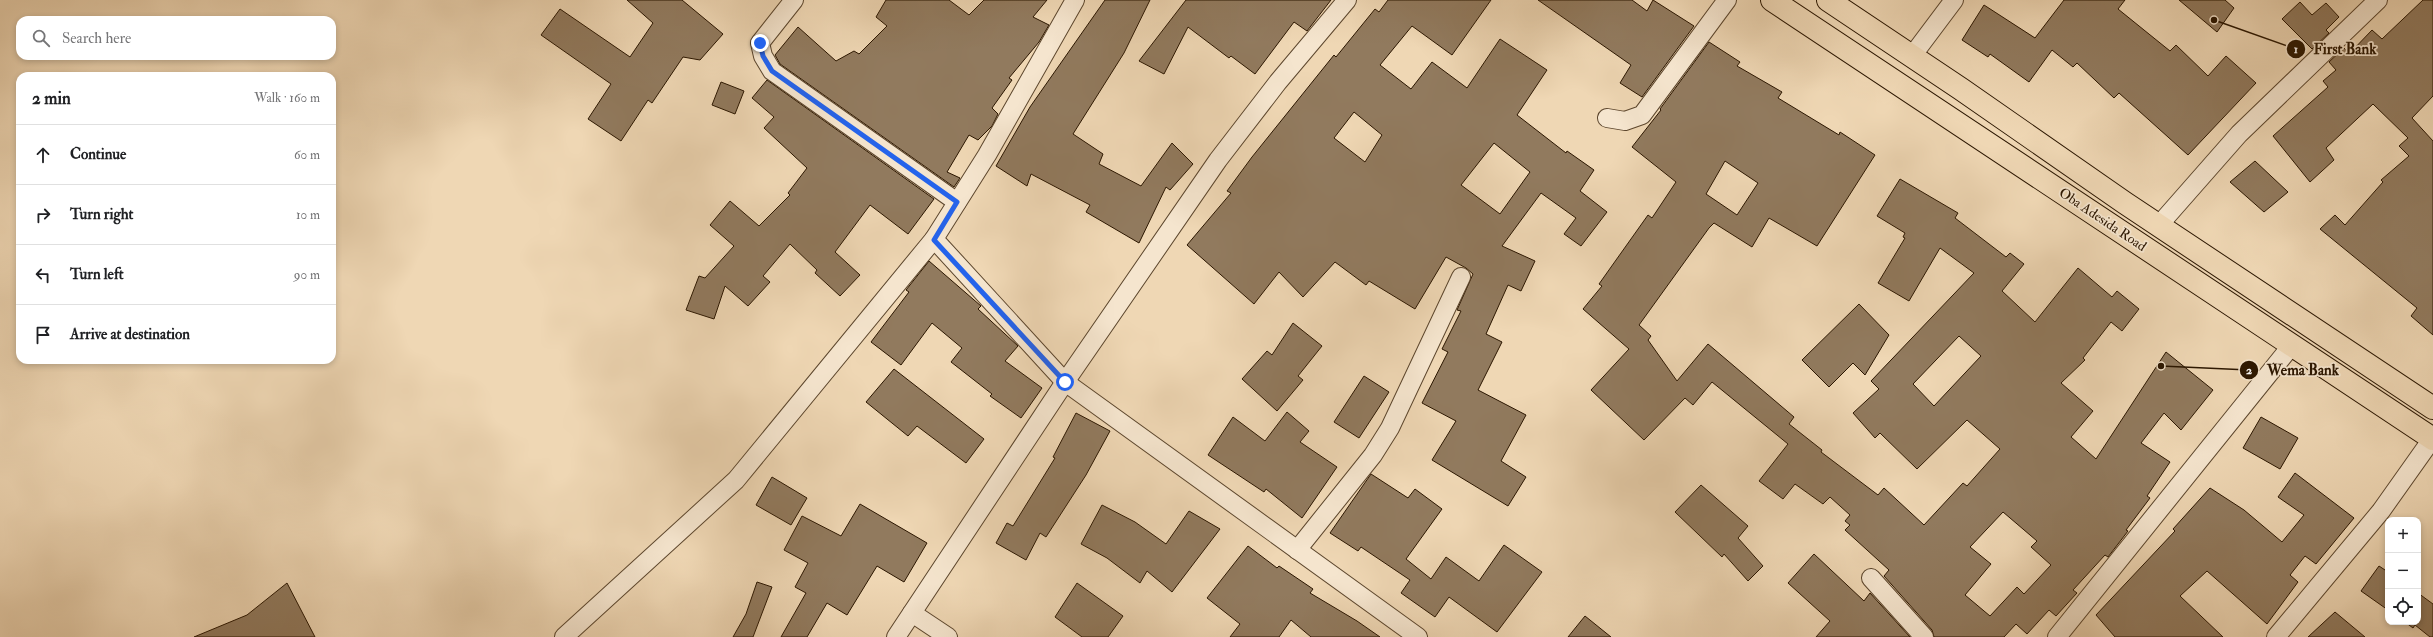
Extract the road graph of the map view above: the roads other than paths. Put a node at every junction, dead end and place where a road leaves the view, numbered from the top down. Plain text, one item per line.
1 (794, 0) edge
2 (1075, 0) edge
3 (1347, 0) edge
4 (1727, 0) edge
5 (1772, 0) edge
6 (1828, 0) edge
7 (1954, 0) edge
8 (2378, 0) edge
9 (1912, 56) junction
10 (1607, 118) dead end
11 (957, 202) junction
12 (2159, 225) junction
13 (934, 240) junction
14 (1461, 277) dead end
15 (2292, 345) junction
16 (1065, 382) junction
17 (2433, 408) edge
18 (2433, 439) edge
19 (1297, 550) junction
20 (1871, 578) dead end
21 (912, 613) junction
22 (564, 637) edge
23 (896, 637) edge
24 (948, 637) edge
25 (1418, 637) edge
26 (1924, 637) edge
27 (2057, 637) edge
28 (2276, 637) edge

1 - 11 street
2 - 11 street
3 - 16 street
4 - 10 street
5 - 15 main road, Oba Adesida Road
6 - 9 main road, Oba Adesida Road
7 - 9 street
8 - 12 street
9 - 12 main road, Oba Adesida Road
11 - 13 street
12 - 17 main road, Oba Adesida Road
13 - 16 street
13 - 22 street
14 - 19 street
15 - 18 main road, Oba Adesida Road
15 - 27 street
16 - 19 street
16 - 21 street
18 - 28 street
19 - 25 street
20 - 26 street
21 - 23 street
21 - 24 street

